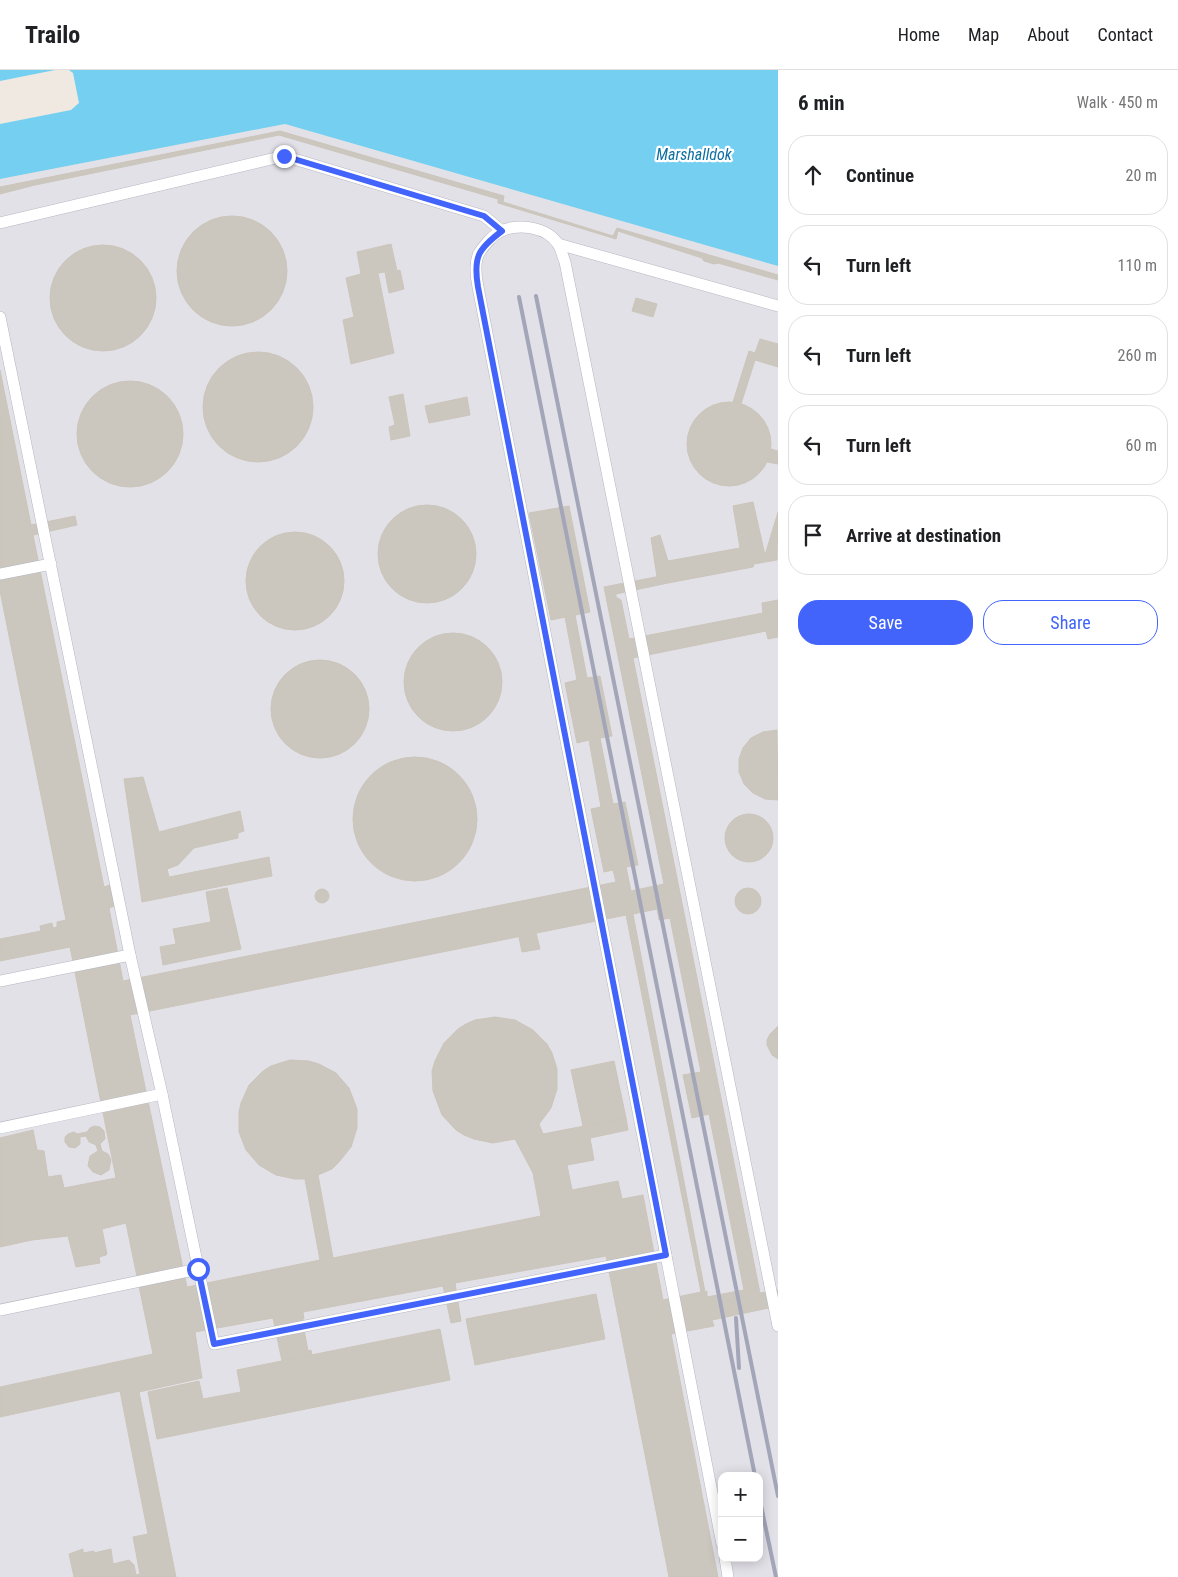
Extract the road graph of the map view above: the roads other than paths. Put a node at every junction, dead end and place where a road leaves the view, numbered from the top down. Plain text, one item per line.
1 (0, 223) edge
2 (502, 231) junction
3 (558, 244) junction
4 (778, 306) edge
5 (0, 317) edge
6 (51, 564) junction
7 (0, 574) edge
8 (130, 956) junction
9 (0, 981) edge
10 (162, 1094) junction
11 (0, 1128) edge
12 (666, 1255) junction
13 (198, 1269) junction
14 (0, 1310) edge
15 (778, 1326) edge
16 (718, 1523) edge
17 (725, 1562) edge
18 (728, 1577) edge

1 - 2 lane
2 - 3 lane
2 - 12 lane
3 - 4 lane
3 - 15 lane
5 - 6 lane
6 - 7 lane
6 - 8 lane
8 - 9 lane
8 - 10 lane
10 - 11 lane
10 - 13 lane
12 - 13 lane
12 - 16 lane
13 - 14 lane
17 - 18 lane

